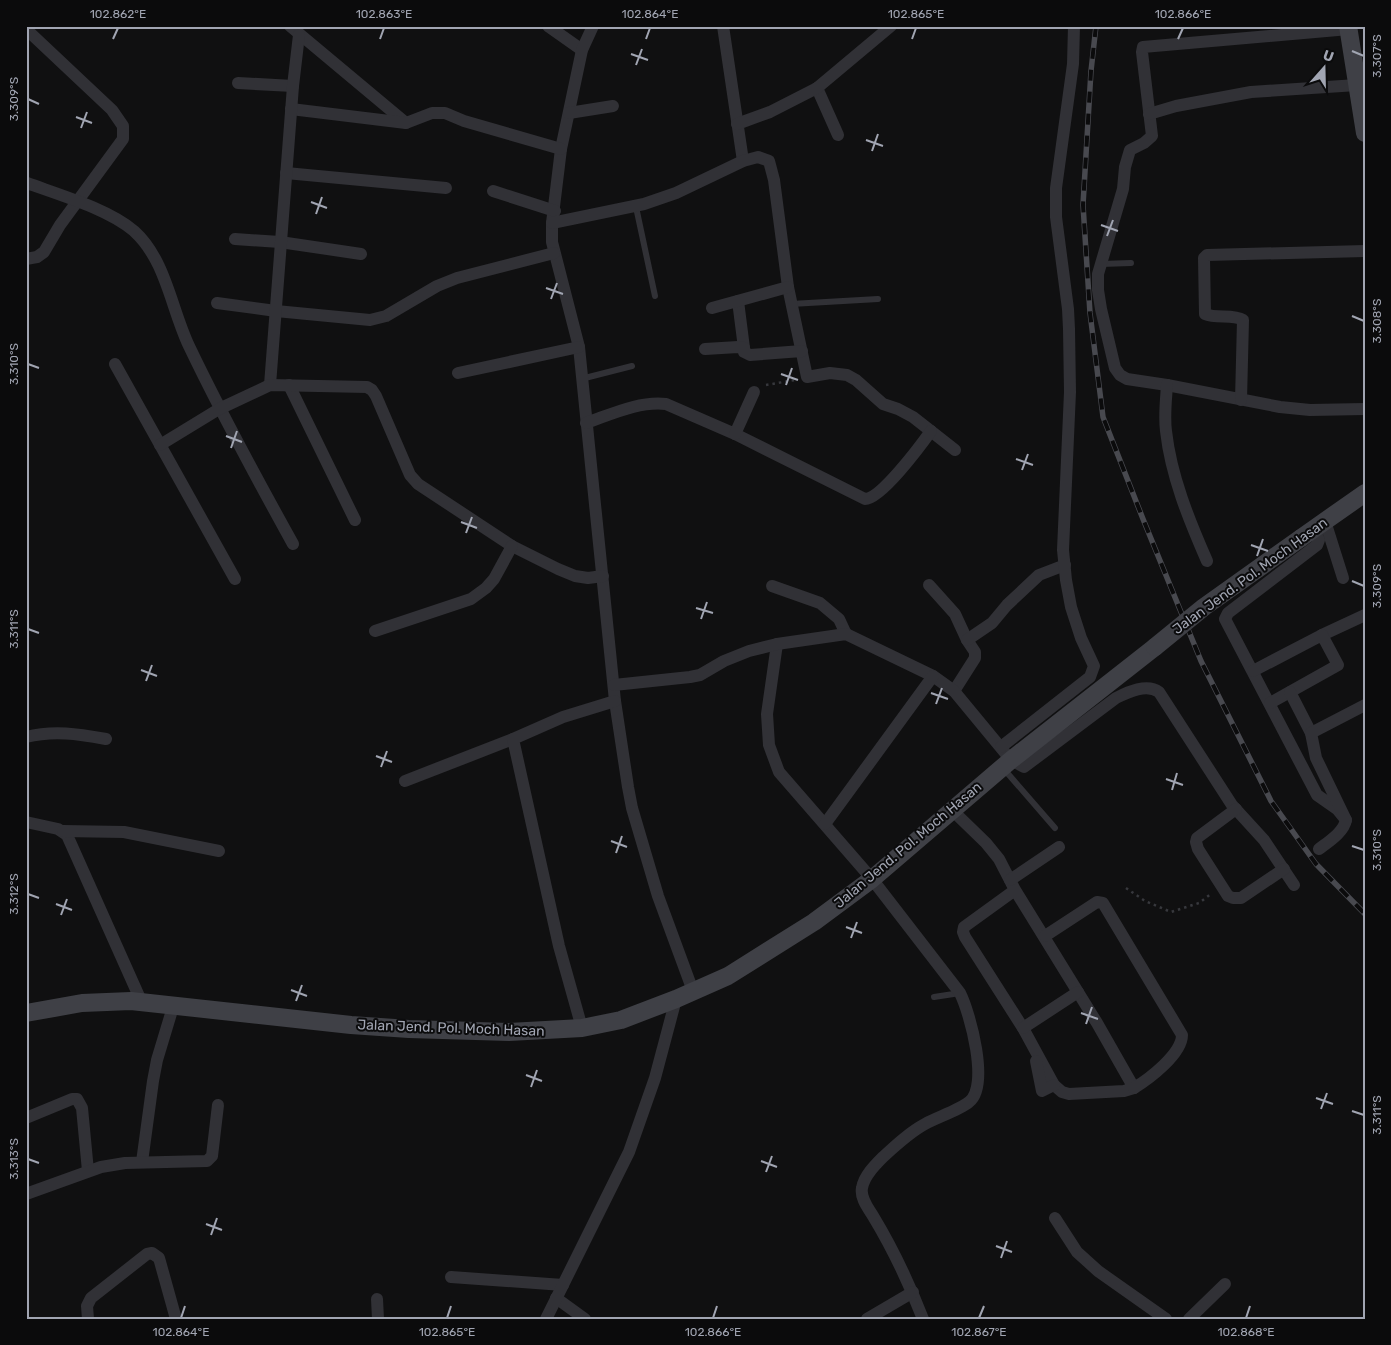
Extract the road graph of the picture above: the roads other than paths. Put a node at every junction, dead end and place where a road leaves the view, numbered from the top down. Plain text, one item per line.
1 (548, 26) edge
2 (593, 26) edge
3 (723, 26) edge
4 (891, 26) edge
5 (1074, 26) edge
6 (1349, 27) edge
7 (26, 29) edge
8 (295, 30) edge
9 (582, 50) junction
10 (238, 82) dead end
11 (1357, 85) junction
12 (293, 86) junction
13 (817, 88) junction
14 (613, 106) dead end
15 (291, 109) junction
16 (569, 113) junction
17 (1149, 114) junction
18 (406, 123) junction
19 (737, 124) junction
20 (1365, 133) edge
21 (838, 135) dead end
22 (561, 149) junction
23 (743, 161) junction
24 (286, 172) junction
25 (27, 183) edge
26 (446, 188) dead end
27 (493, 191) dead end
28 (77, 202) junction
29 (636, 207) junction
30 (553, 217) junction
31 (235, 239) dead end
32 (280, 242) junction
33 (1365, 251) edge
34 (554, 253) junction
35 (361, 254) dead end
36 (26, 259) edge
37 (1131, 263) dead end
38 (1100, 264) junction
39 (788, 287) junction
40 (655, 296) dead end
41 (878, 299) dead end
42 (738, 301) junction
43 (217, 303) dead end
44 (792, 304) junction
45 (712, 308) dead end
46 (276, 311) junction
47 (579, 347) junction
48 (744, 348) junction
49 (705, 349) dead end
50 (802, 351) junction
51 (115, 364) dead end
52 (632, 366) dead end
53 (458, 373) dead end
54 (582, 379) junction
55 (270, 385) junction
56 (1167, 385) junction
57 (289, 386) junction
58 (754, 392) road end
59 (1241, 400) junction
60 (219, 409) junction
61 (1365, 409) edge
62 (586, 423) junction
63 (931, 432) junction
64 (735, 434) junction
65 (160, 444) junction
66 (955, 450) dead end
67 (1365, 493) edge
68 (355, 520) dead end
69 (1315, 532) junction
70 (293, 544) dead end
71 (512, 546) junction
72 (1206, 561) dead end
73 (1065, 565) junction
74 (603, 576) junction
75 (1344, 578) dead end
76 (235, 579) dead end
77 (929, 585) dead end
78 (772, 586) dead end
79 (1364, 618) edge
80 (374, 631) dead end
81 (846, 634) junction
82 (1322, 635) junction
83 (967, 640) junction
84 (777, 644) junction
85 (1253, 671) junction
86 (933, 676) junction
87 (614, 685) junction
88 (954, 691) junction
89 (1290, 692) junction
90 (615, 702) junction
91 (1270, 704) junction
92 (1365, 705) edge
93 (1311, 733) junction
94 (26, 738) edge
95 (106, 739) dead end
96 (513, 739) junction
97 (1005, 758) junction
98 (405, 781) dead end
99 (1236, 809) junction
100 (952, 810) junction
101 (1346, 820) junction
102 (26, 822) edge
103 (825, 824) junction
104 (1055, 828) dead end
105 (63, 832) junction
106 (1059, 847) dead end
107 (1319, 850) dead end
108 (219, 851) dead end
109 (1284, 869) junction
110 (872, 879) junction
111 (1013, 885) junction
112 (1294, 885) dead end
113 (1045, 936) junction
114 (693, 991) junction
115 (1078, 992) junction
116 (960, 993) junction
117 (934, 997) dead end
118 (676, 999) junction
119 (142, 1003) junction
120 (173, 1007) junction
121 (26, 1013) edge
122 (582, 1028) junction
123 (1023, 1028) junction
124 (1134, 1088) junction
125 (218, 1106) dead end
126 (26, 1118) edge
127 (142, 1162) junction
128 (88, 1170) junction
129 (26, 1194) edge
130 (1055, 1218) dead end
131 (451, 1277) dead end
132 (1225, 1284) dead end
133 (563, 1285) junction
134 (913, 1292) junction
135 (556, 1298) junction
136 (377, 1300) dead end
137 (88, 1319) edge
138 (176, 1319) edge
139 (378, 1319) edge
140 (546, 1319) edge
141 (585, 1319) edge
142 (867, 1319) edge
143 (923, 1319) edge
144 (1166, 1319) edge
145 (1189, 1319) edge

1 - 9 street
2 - 9 street
3 - 19 street
4 - 13 street
5 - 73 street
6 - 11 main road
6 - 17 street
7 - 28 street
8 - 12 street
8 - 18 street
9 - 16 street
10 - 12 street
11 - 17 street
11 - 20 main road
12 - 15 street
13 - 19 street
13 - 21 street
14 - 16 street
15 - 18 street
15 - 24 street
16 - 22 street
17 - 38 street
18 - 22 street
19 - 23 street
22 - 30 street
23 - 29 street
23 - 39 street
24 - 26 street
24 - 32 street
25 - 28 street
27 - 30 street
28 - 36 street
28 - 60 street
29 - 30 street
29 - 40 lane
30 - 34 street
31 - 32 street
32 - 35 street
32 - 46 street
33 - 59 street
34 - 46 street
34 - 47 street
37 - 38 lane
38 - 56 street
39 - 42 street
39 - 44 street
41 - 44 lane
42 - 45 street
42 - 48 street
43 - 46 street
44 - 50 street
46 - 55 street
47 - 53 street
47 - 54 street
48 - 49 street
48 - 50 street
50 - 63 street
51 - 65 street
52 - 54 lane
54 - 62 street
55 - 57 street
55 - 60 street
56 - 59 street
56 - 72 street
57 - 68 street
57 - 71 street
58 - 64 street
59 - 61 street
60 - 65 street
60 - 70 street
62 - 64 street
62 - 74 street
63 - 64 street
63 - 66 street
65 - 76 street
67 - 69 main road, Jalan Jend. Pol. Moch Hasan
69 - 75 street
69 - 85 street
69 - 97 main road, Jalan Jend. Pol. Moch Hasan, bridge
71 - 74 street
71 - 80 street
73 - 83 street
73 - 97 street
74 - 87 street
77 - 83 street
78 - 81 street
79 - 82 street
81 - 84 street
81 - 86 street
82 - 85 street
82 - 89 street
83 - 88 street
84 - 87 street
84 - 103 street
85 - 91 street
86 - 88 street
86 - 103 street
87 - 90 street
88 - 97 street
89 - 91 street
89 - 93 street
90 - 96 street
90 - 114 street
91 - 101 street
92 - 93 street
93 - 101 street
94 - 95 street
96 - 98 street
96 - 122 street
97 - 99 street
97 - 100 main road, Jalan Jend. Pol. Moch Hasan
97 - 104 lane
99 - 109 street
99 - 109 street
100 - 110 main road, Jalan Jend. Pol. Moch Hasan
100 - 111 street
101 - 107 street
102 - 105 street
103 - 110 street
105 - 108 street
105 - 119 street
106 - 111 street
109 - 112 street
110 - 114 main road, Jalan Jend. Pol. Moch Hasan
110 - 116 street
111 - 113 street
111 - 123 street
113 - 115 street
113 - 124 street
114 - 118 main road, Jalan Jend. Pol. Moch Hasan
115 - 123 street
115 - 124 street
116 - 117 lane
116 - 134 street
118 - 122 main road, Jalan Jend. Pol. Moch Hasan
118 - 133 street
119 - 120 main road, Jalan Jend. Pol. Moch Hasan
119 - 121 main road, Jalan Jend. Pol. Moch Hasan
120 - 122 main road, Jalan Jend. Pol. Moch Hasan
120 - 127 street
123 - 124 street
125 - 127 street
126 - 128 street
127 - 128 street
128 - 129 street
130 - 144 street
131 - 133 street
132 - 145 street
133 - 135 street
134 - 142 street
134 - 143 street
135 - 140 street
135 - 141 street
136 - 139 street
137 - 138 street

